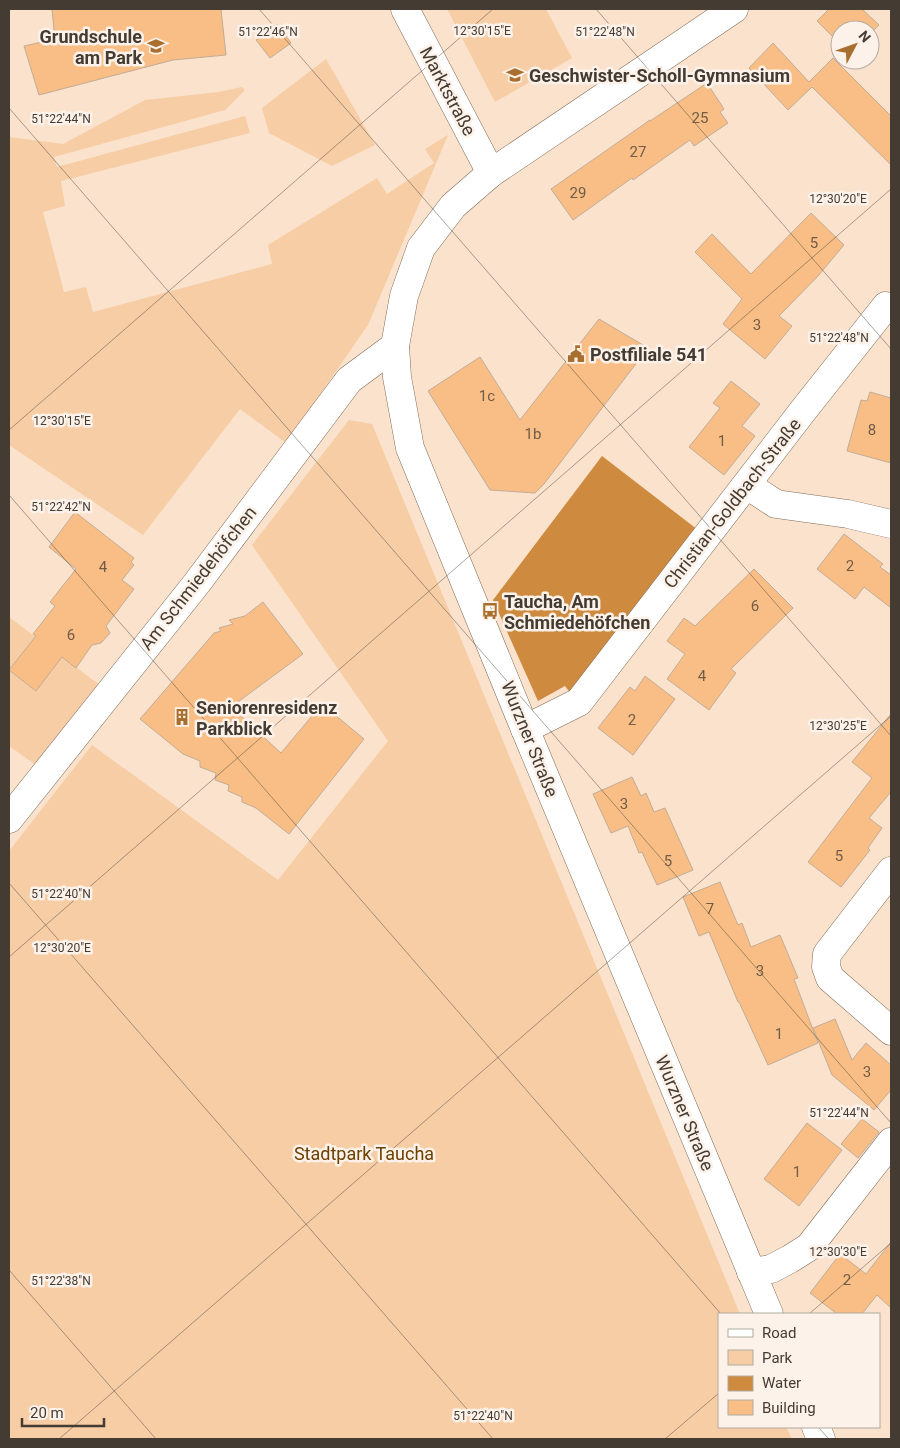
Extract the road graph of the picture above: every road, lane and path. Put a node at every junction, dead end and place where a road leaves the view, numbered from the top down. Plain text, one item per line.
1 (405, 9) edge
2 (734, 9) edge
3 (492, 173) junction
4 (886, 306) dead end
5 (395, 346) junction
6 (747, 485) junction
7 (891, 524) edge
8 (525, 728) junction
9 (9, 819) edge
10 (891, 871) edge
11 (891, 1031) edge
12 (891, 1142) edge
13 (751, 1272) junction
14 (769, 1313) edge

1 - 3 street, Marktstraße
2 - 3 street, Wurzner Straße
3 - 5 street, Wurzner Straße
4 - 6 street, Christian-Goldbach-Straße
5 - 8 street, Wurzner Straße
5 - 9 street, Am Schmiedehöfchen
6 - 7 street
6 - 8 street, Christian-Goldbach-Straße
8 - 13 street, Wurzner Straße
10 - 11 street
12 - 13 street
13 - 14 street, Wurzner Straße

